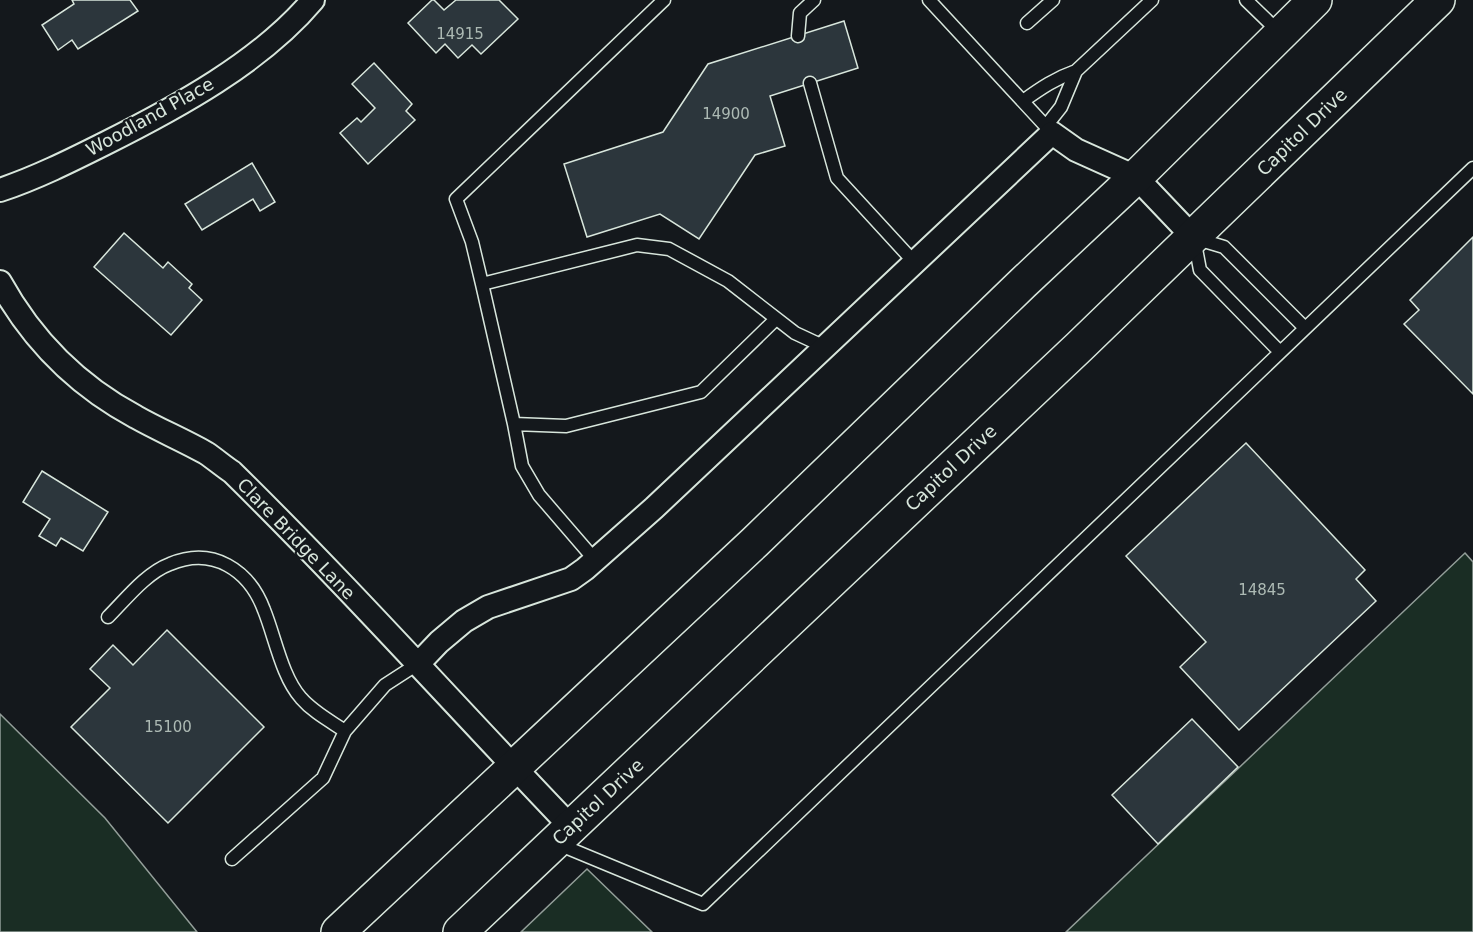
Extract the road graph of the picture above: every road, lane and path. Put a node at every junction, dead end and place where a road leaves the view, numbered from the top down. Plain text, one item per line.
1 (313, 0) edge
2 (664, 0) edge
3 (814, 0) edge
4 (929, 0) edge
5 (1053, 0) edge
6 (1152, 0) edge
7 (1246, 0) edge
8 (1315, 0) edge
9 (1438, 0) edge
10 (1027, 23) dead end
11 (1280, 34) junction
12 (798, 36) dead end
13 (1076, 71) junction
14 (810, 83) dead end
15 (1023, 100) junction
16 (1049, 130) junction
17 (1473, 168) edge
18 (1136, 177) junction
19 (0, 190) edge
20 (1194, 237) junction
21 (915, 262) junction
22 (0, 282) edge
23 (482, 284) junction
24 (776, 319) junction
25 (1305, 328) junction
26 (825, 347) junction
27 (1280, 352) junction
28 (514, 424) junction
29 (595, 560) junction
30 (108, 616) dead end
31 (419, 663) junction
32 (345, 731) junction
33 (513, 766) junction
34 (563, 835) junction
35 (232, 858) dead end
36 (338, 932) edge
37 (460, 932) edge

1 - 19 street, Woodland Place
2 - 23 lane
3 - 12 lane
4 - 15 lane
5 - 10 lane
6 - 13 lane
7 - 11 lane
8 - 11 main road
9 - 20 main road, Capitol Drive
11 - 18 main road
13 - 15 lane
13 - 16 lane
14 - 21 lane
15 - 16 lane
16 - 18 street
16 - 21 street
17 - 25 lane
18 - 20 street
18 - 33 main road
20 - 25 lane
20 - 27 lane
20 - 34 main road, Capitol Drive
21 - 26 street
22 - 31 street, Clare Bridge Lane
23 - 24 lane
23 - 28 lane
24 - 26 lane
24 - 28 lane
25 - 27 lane
26 - 29 street
27 - 34 lane
28 - 29 lane
29 - 31 street
30 - 32 lane
31 - 32 lane
31 - 33 street, Clare Bridge Lane
32 - 35 lane
33 - 34 street, Clare Bridge Lane
33 - 36 main road
34 - 37 main road, Capitol Drive

